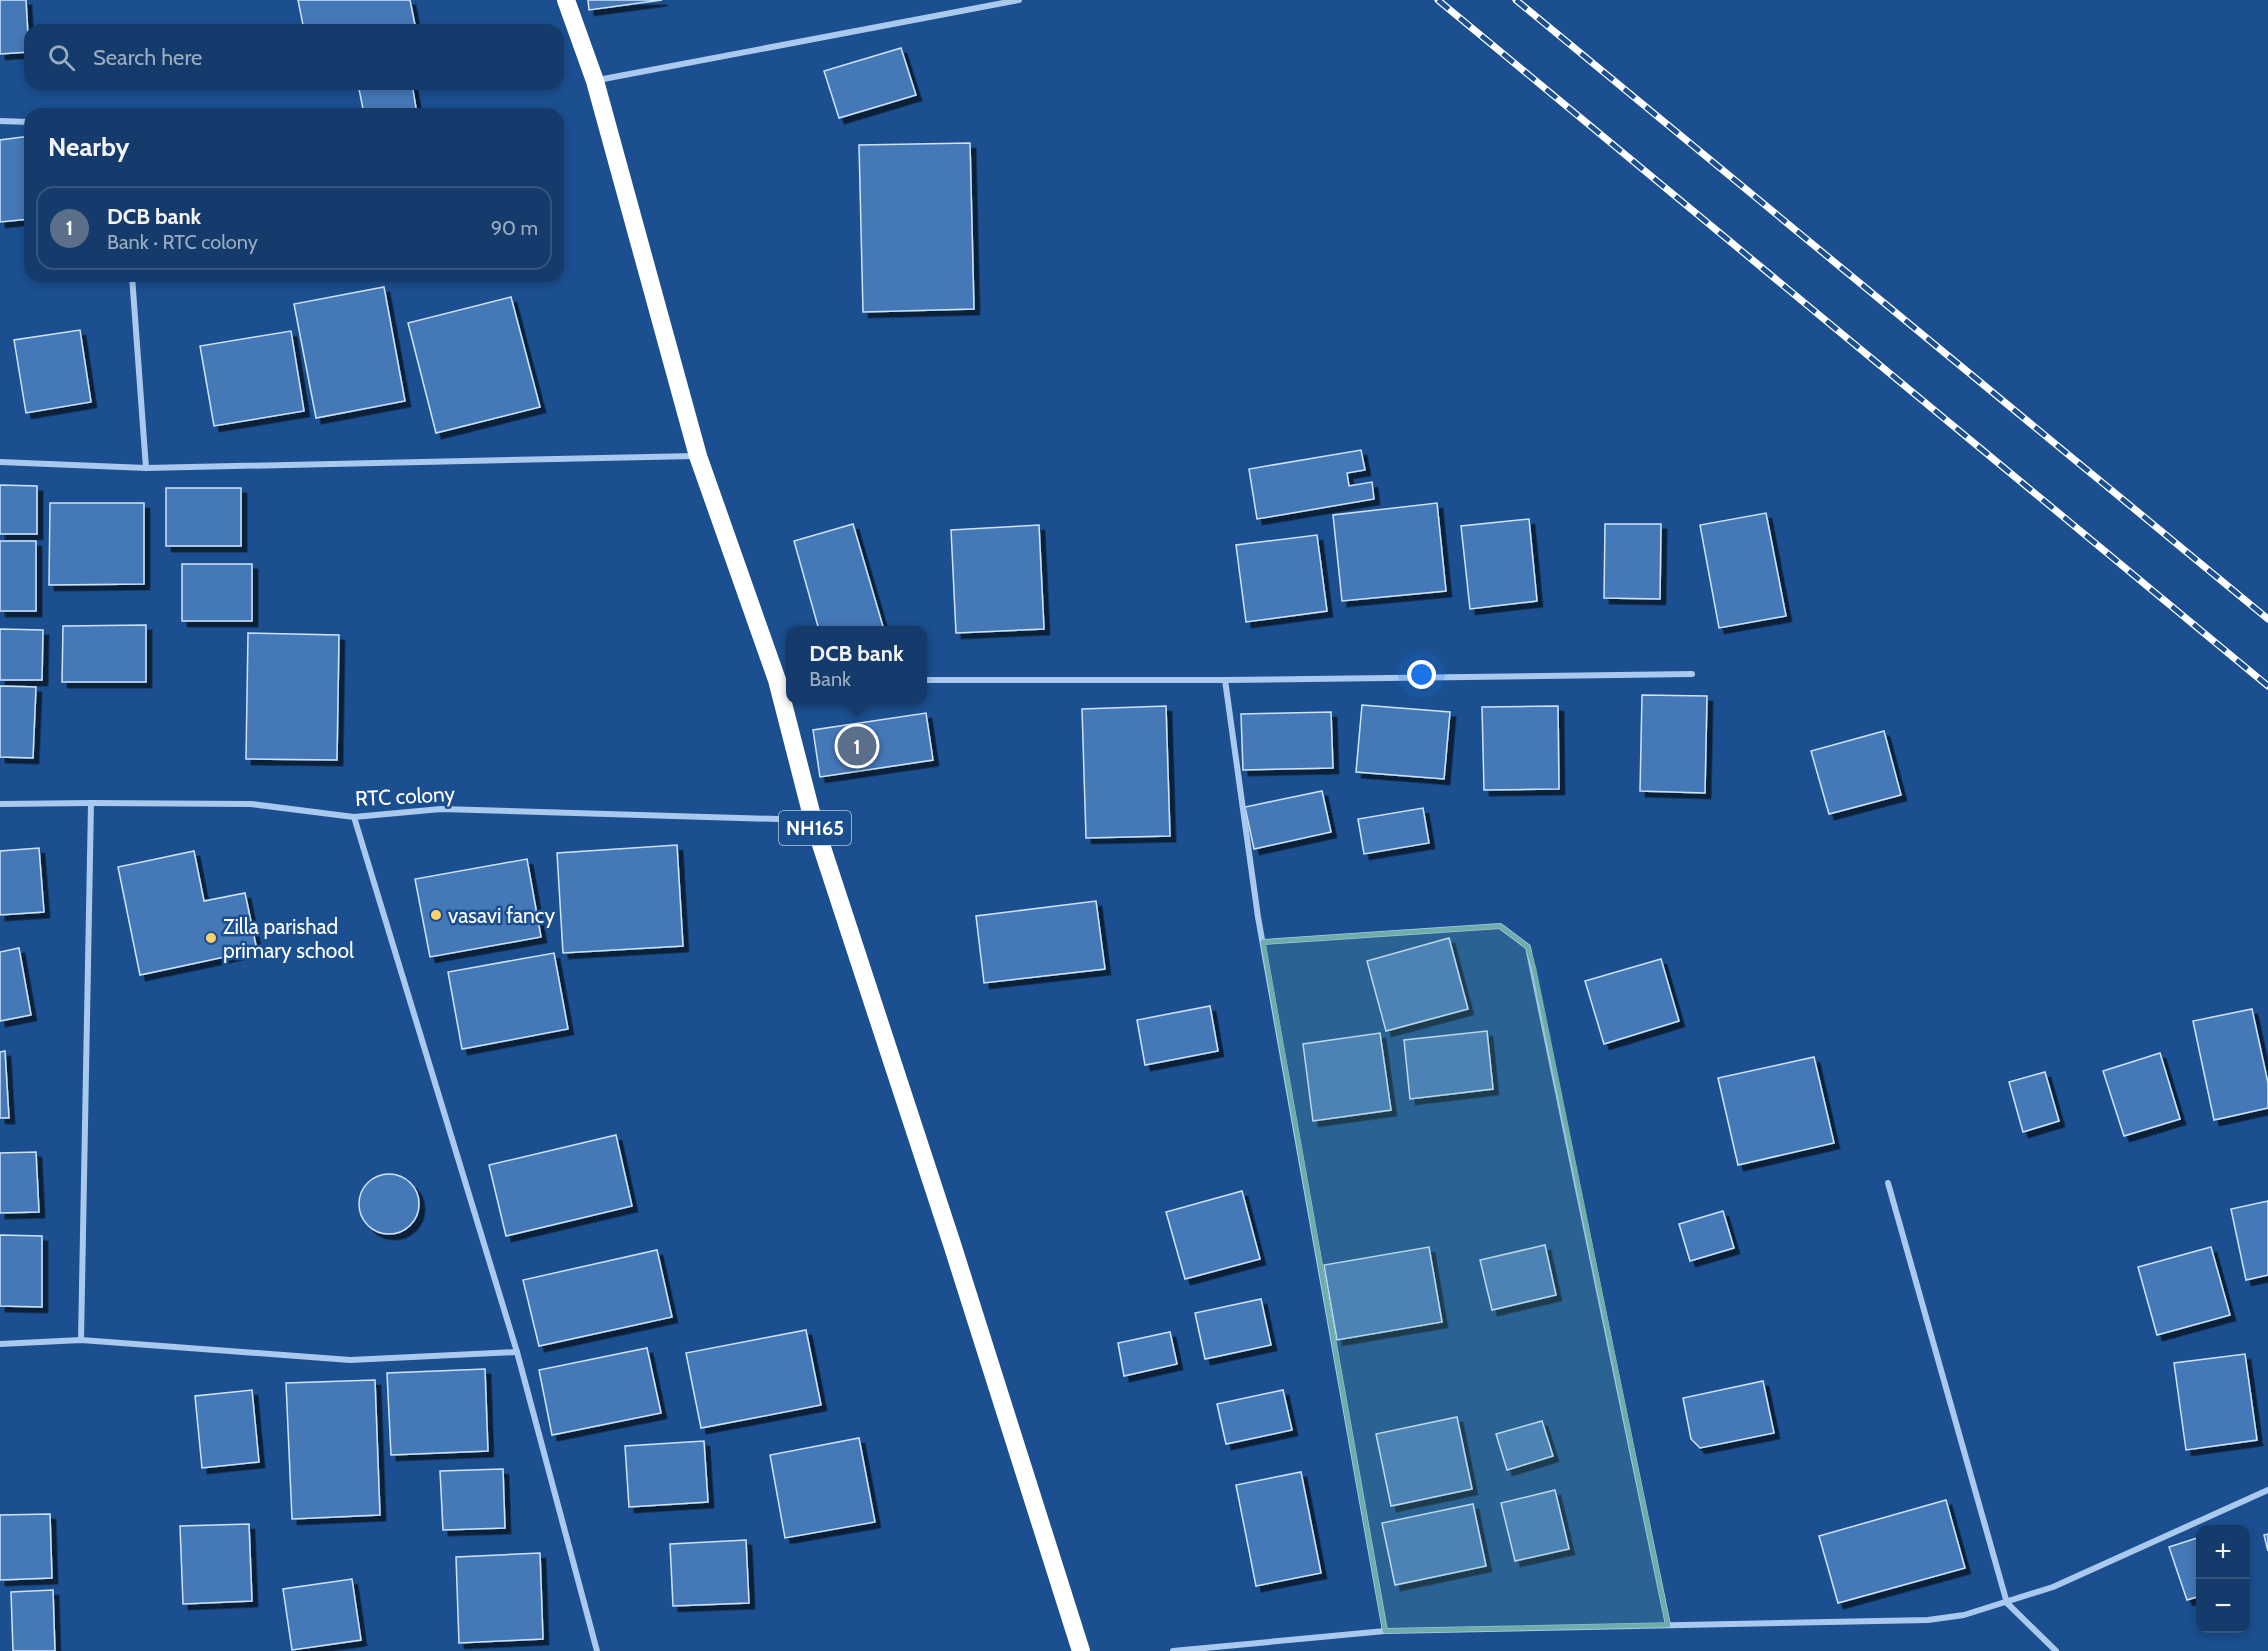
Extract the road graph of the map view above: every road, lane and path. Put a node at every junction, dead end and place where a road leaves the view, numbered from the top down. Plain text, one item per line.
1 (566, 0) edge
2 (1019, 0) edge
3 (595, 81) junction
4 (0, 121) edge
5 (24, 122) edge
6 (132, 282) edge
7 (698, 456) junction
8 (0, 462) edge
9 (146, 468) junction
10 (1692, 674) dead end
11 (927, 680) edge
12 (1225, 680) junction
13 (786, 702) edge
14 (786, 704) edge
15 (92, 802) junction
16 (0, 804) edge
17 (354, 817) junction
18 (813, 820) junction
19 (1263, 942) junction
20 (1888, 1183) dead end
21 (81, 1340) junction
22 (0, 1344) edge
23 (518, 1352) junction
24 (2268, 1490) edge
25 (2007, 1603) junction
26 (1668, 1625) junction
27 (1385, 1631) junction
28 (597, 1651) edge
29 (1081, 1651) edge
30 (1173, 1651) edge
31 (2056, 1651) edge

1 - 3 highway, NH165
2 - 3 street
3 - 7 highway, NH165
4 - 5 street
6 - 9 street
7 - 9 street
7 - 13 highway, NH165
8 - 9 street
10 - 12 street
11 - 12 street
12 - 19 street
14 - 18 highway, NH165
15 - 16 street, RTC colony
15 - 17 street, RTC colony
15 - 21 street
17 - 18 street, RTC colony
17 - 23 street
18 - 29 highway, NH165
19 - 26 street
19 - 27 street
20 - 25 street
21 - 22 street
21 - 23 street
23 - 28 street
24 - 25 street
25 - 26 street
25 - 31 street
26 - 27 street
27 - 30 street

